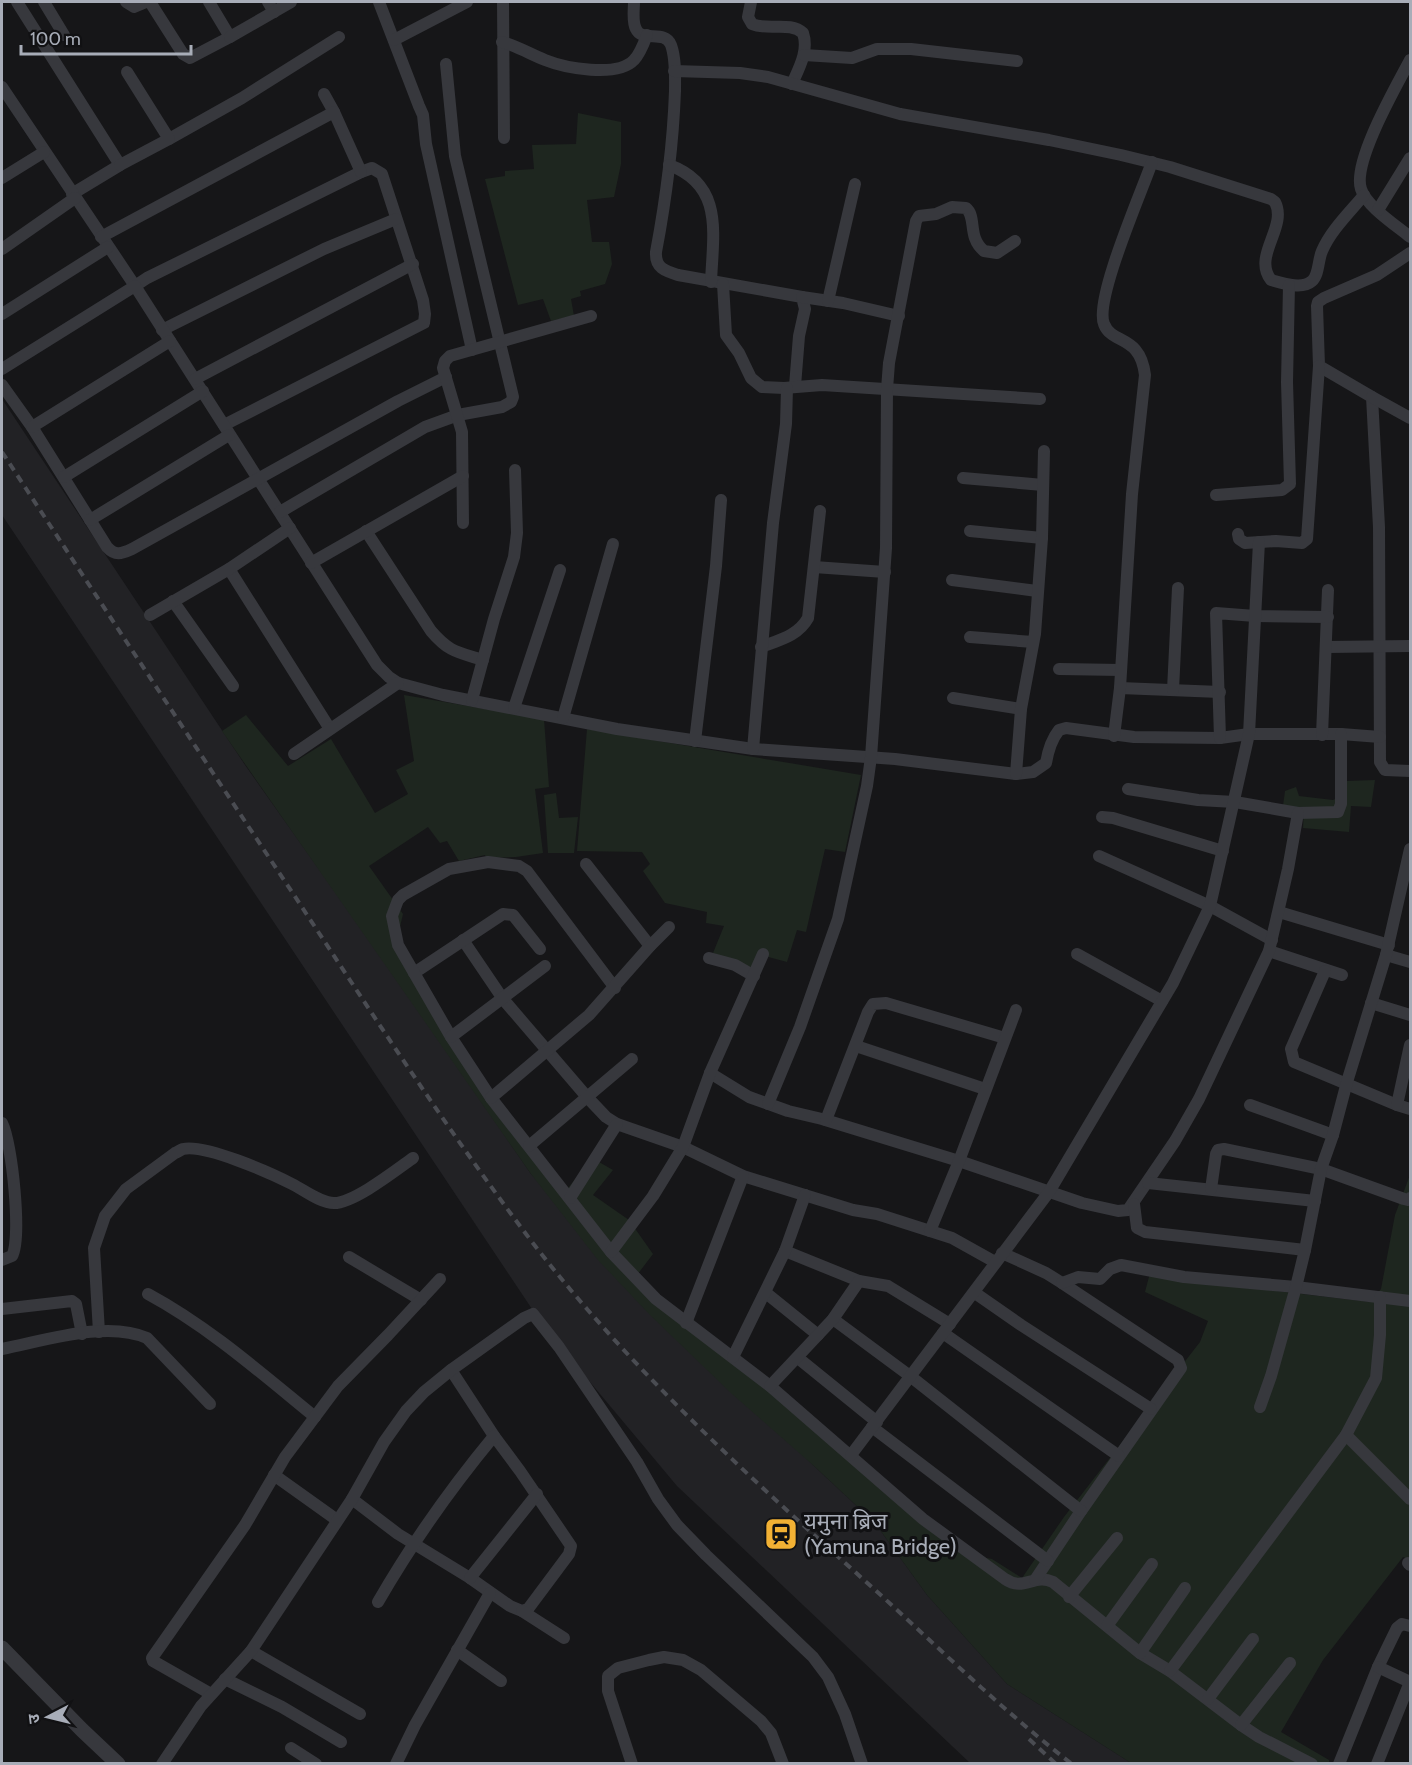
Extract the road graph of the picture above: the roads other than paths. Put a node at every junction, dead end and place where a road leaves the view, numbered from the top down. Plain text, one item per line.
1 (17, 2) edge
2 (44, 2) edge
3 (126, 2) edge
4 (148, 2) edge
5 (209, 2) edge
6 (291, 2) edge
7 (379, 2) edge
8 (467, 2) edge
9 (502, 2) edge
10 (633, 2) edge
11 (751, 2) edge
12 (271, 7) edge
13 (64, 35) dead end
14 (647, 35) junction
15 (230, 37) junction
16 (339, 37) dead end
17 (394, 40) junction
18 (502, 42) junction
19 (804, 55) junction
20 (1410, 60) edge
21 (1017, 61) dead end
22 (446, 64) dead end
23 (675, 71) junction
24 (127, 72) dead end
25 (792, 84) junction
26 (2, 87) edge
27 (324, 94) dead end
28 (7, 107) edge
29 (334, 112) junction
30 (504, 138) dead end
31 (170, 139) junction
32 (45, 152) junction
33 (1410, 158) edge
34 (1152, 162) junction
35 (120, 165) junction
36 (669, 165) junction
37 (361, 172) junction
38 (2, 178) edge
39 (855, 184) dead end
40 (1364, 195) junction
41 (74, 196) junction
42 (1378, 210) junction
43 (396, 219) junction
44 (1410, 237) edge
45 (1015, 241) dead end
46 (105, 242) junction
47 (2, 249) edge
48 (1410, 253) edge
49 (413, 264) junction
50 (1312, 281) junction
51 (717, 283) junction
52 (1289, 285) junction
53 (135, 286) junction
54 (802, 297) junction
55 (1320, 300) junction
56 (828, 301) junction
57 (2, 314) edge
58 (591, 316) dead end
59 (899, 316) junction
60 (162, 330) junction
61 (170, 341) junction
62 (500, 343) junction
63 (472, 350) junction
64 (1318, 366) junction
65 (2, 369) edge
66 (446, 377) junction
67 (195, 379) junction
68 (2, 385) edge
69 (791, 387) junction
70 (887, 389) junction
71 (203, 392) junction
72 (1372, 397) junction
73 (1040, 399) dead end
74 (458, 415) junction
75 (1410, 418) edge
76 (32, 427) junction
77 (226, 430) junction
78 (1044, 451) dead end
79 (515, 470) dead end
80 (463, 476) junction
81 (64, 477) junction
82 (257, 478) junction
83 (963, 478) dead end
84 (1043, 485) junction
85 (1216, 495) dead end
86 (721, 500) dead end
87 (820, 511) dead end
88 (279, 512) junction
89 (90, 520) junction
90 (463, 523) dead end
91 (290, 528) junction
92 (366, 531) junction
93 (970, 531) dead end
94 (1238, 534) dead end
95 (1042, 538) junction
96 (1259, 542) junction
97 (613, 544) dead end
98 (311, 563) junction
99 (814, 567) junction
100 (229, 569) junction
101 (560, 570) dead end
102 (885, 572) junction
103 (952, 580) dead end
104 (1178, 588) dead end
105 (1328, 590) dead end
106 (1037, 591) junction
107 (173, 601) junction
108 (150, 615) dead end
109 (1255, 616) junction
110 (1328, 617) junction
111 (970, 638) dead end
112 (1033, 642) junction
113 (1380, 645) junction
114 (1410, 646) edge
115 (761, 647) junction
116 (1327, 647) junction
117 (483, 660) junction
118 (1059, 669) dead end
119 (1121, 670) junction
120 (398, 683) junction
121 (233, 686) dead end
122 (1120, 688) junction
123 (1173, 690) junction
124 (1220, 692) junction
125 (953, 698) dead end
126 (472, 700) junction
127 (514, 708) junction
128 (1021, 710) junction
129 (564, 718) junction
130 (330, 729) junction
131 (1249, 734) junction
132 (1341, 734) junction
133 (1322, 735) junction
134 (1114, 736) junction
135 (1380, 737) junction
136 (1220, 738) junction
137 (695, 741) junction
138 (753, 749) junction
139 (294, 754) dead end
140 (872, 757) junction
141 (1410, 771) edge
142 (1016, 774) junction
143 (1128, 789) dead end
144 (1235, 802) junction
145 (1298, 813) junction
146 (1102, 817) dead end
147 (1410, 849) edge
148 (1223, 851) junction
149 (1099, 856) dead end
150 (586, 864) dead end
151 (1406, 889) edge
152 (1210, 906) junction
153 (1279, 912) junction
154 (669, 927) dead end
155 (462, 940) junction
156 (1271, 945) junction
157 (650, 946) junction
158 (540, 949) dead end
159 (1387, 950) junction
160 (763, 954) dead end
161 (1077, 954) dead end
162 (709, 958) dead end
163 (1410, 962) edge
164 (545, 966) dead end
165 (1325, 971) junction
166 (414, 973) junction
167 (1342, 975) dead end
168 (754, 976) junction
169 (615, 987) junction
170 (503, 999) junction
171 (1162, 1001) junction
172 (1371, 1003) junction
173 (1016, 1010) dead end
174 (1410, 1015) edge
175 (452, 1037) junction
176 (1005, 1038) junction
177 (1410, 1045) edge
178 (856, 1046) junction
179 (547, 1051) junction
180 (632, 1059) dead end
181 (710, 1073) junction
182 (1347, 1082) junction
183 (985, 1089) junction
184 (491, 1098) junction
185 (587, 1098) junction
186 (768, 1104) junction
187 (1250, 1105) dead end
188 (1397, 1105) junction
189 (1410, 1109) edge
190 (826, 1120) junction
191 (2, 1123) edge
192 (617, 1124) junction
193 (1333, 1134) junction
194 (529, 1146) junction
195 (683, 1147) junction
196 (413, 1158) dead end
197 (959, 1161) junction
198 (1321, 1169) junction
199 (743, 1176) junction
200 (1148, 1183) junction
201 (1211, 1190) junction
202 (1049, 1192) junction
203 (805, 1195) junction
204 (570, 1198) junction
205 (1410, 1198) edge
206 (1315, 1201) junction
207 (1134, 1204) junction
208 (930, 1231) junction
209 (1305, 1250) junction
210 (785, 1251) junction
211 (611, 1252) junction
212 (349, 1257) dead end
213 (998, 1258) junction
214 (2, 1260) edge
215 (440, 1278) dead end
216 (859, 1281) junction
217 (1062, 1283) junction
218 (1296, 1287) junction
219 (766, 1293) junction
220 (975, 1293) junction
221 (148, 1294) dead end
222 (1380, 1297) junction
223 (421, 1300) junction
224 (1410, 1301) edge
225 (2, 1309) edge
226 (833, 1319) junction
227 (686, 1323) junction
228 (946, 1329) junction
229 (99, 1332) junction
230 (82, 1334) junction
231 (818, 1335) junction
232 (2, 1349) edge
233 (733, 1357) junction
234 (798, 1358) junction
235 (452, 1370) junction
236 (910, 1376) junction
237 (770, 1386) junction
238 (210, 1404) dead end
239 (1260, 1407) dead end
240 (1151, 1409) junction
241 (315, 1417) junction
242 (875, 1425) junction
243 (1346, 1435) junction
244 (494, 1436) junction
245 (851, 1455) junction
246 (1119, 1456) junction
247 (274, 1475) junction
248 (537, 1494) junction
249 (1410, 1498) edge
250 (352, 1499) junction
251 (1081, 1511) junction
252 (338, 1520) junction
253 (1117, 1538) dead end
254 (414, 1544) junction
255 (1048, 1561) junction
256 (1152, 1564) dead end
257 (470, 1578) junction
258 (1035, 1580) junction
259 (1185, 1588) dead end
260 (490, 1593) junction
261 (1069, 1597) junction
262 (378, 1602) dead end
263 (522, 1611) junction
264 (1107, 1626) junction
265 (1410, 1626) edge
266 (564, 1638) dead end
267 (1253, 1639) dead end
268 (2, 1648) edge
269 (457, 1650) junction
270 (251, 1651) junction
271 (1140, 1653) junction
272 (1290, 1663) dead end
273 (1378, 1667) junction
274 (1170, 1671) junction
275 (225, 1679) junction
276 (501, 1682) dead end
277 (211, 1694) junction
278 (1209, 1699) junction
279 (360, 1714) dead end
280 (1241, 1725) junction
281 (341, 1742) dead end
282 (291, 1748) dead end
283 (118, 1764) edge
284 (162, 1764) edge
285 (316, 1764) edge
286 (396, 1764) edge
287 (632, 1764) edge
288 (783, 1764) edge
289 (862, 1764) edge
290 (1312, 1764) edge
291 (1339, 1764) edge
292 (1377, 1764) edge

1 - 35 street
2 - 13 street
3 - 4 street
4 - 15 street
5 - 15 street
6 - 12 street
7 - 17 street
8 - 17 street
9 - 18 street
10 - 14 street
11 - 19 street
12 - 15 street
14 - 18 street
14 - 23 street
16 - 31 street
17 - 63 street
18 - 30 street
19 - 21 street
19 - 25 street
20 - 40 street
22 - 62 street
23 - 25 street
23 - 36 street
24 - 31 street
25 - 34 street
26 - 28 street
27 - 29 street
28 - 32 street
29 - 37 street
29 - 46 street
31 - 35 street
32 - 38 street
32 - 41 street
33 - 42 street
34 - 52 street
34 - 119 street
35 - 41 street
36 - 51 street
36 - 51 street
37 - 43 street
37 - 53 street
39 - 56 street
40 - 42 street
40 - 50 street
41 - 46 street
41 - 47 street
42 - 44 street
43 - 49 street
43 - 60 street
45 - 59 street
46 - 53 street
46 - 57 street
48 - 55 street
49 - 67 street
49 - 77 street
50 - 52 street
50 - 55 street
51 - 54 street
51 - 69 street
52 - 85 street
53 - 60 street
53 - 65 street
54 - 56 street
54 - 69 street
55 - 64 street
56 - 59 street
58 - 62 street
59 - 70 street
60 - 61 street
61 - 67 street
61 - 76 street
62 - 63 street
62 - 74 street
63 - 66 street
64 - 72 street
64 - 96 street
66 - 74 street
66 - 82 street
67 - 71 street
68 - 76 street
69 - 70 street
69 - 115 street
70 - 73 street
70 - 102 street
71 - 77 street
71 - 81 street
72 - 75 street
72 - 113 street
74 - 80 street
74 - 88 street
76 - 81 street
77 - 82 street
77 - 89 street
78 - 84 street
79 - 117 street
80 - 90 street
80 - 92 street
81 - 89 street
82 - 88 street
82 - 89 street
83 - 84 street
84 - 95 street
86 - 137 street
87 - 99 street
88 - 91 street
91 - 98 street
91 - 100 street
92 - 98 street
92 - 117 street
93 - 95 street
94 - 96 street
95 - 106 street
96 - 109 street
97 - 129 street
98 - 120 street
99 - 102 street
99 - 115 street
100 - 107 street
100 - 130 street
101 - 127 street
102 - 140 street
103 - 106 street
104 - 123 street
105 - 110 street
106 - 112 street
107 - 108 street
107 - 121 street
109 - 110 street
109 - 124 street
109 - 131 street
110 - 116 street
111 - 112 street
112 - 128 street
113 - 114 street
113 - 116 street
113 - 135 street
115 - 138 street
116 - 133 street
117 - 126 street
118 - 119 street
119 - 122 street
120 - 126 street
120 - 130 street
122 - 123 street
122 - 134 street
123 - 124 street
124 - 136 street
125 - 128 street
126 - 127 street
127 - 129 street
128 - 142 street
129 - 137 street
130 - 139 street
131 - 133 street
131 - 136 street
131 - 144 street
132 - 133 street
132 - 135 street
132 - 145 street
134 - 136 street
134 - 142 street
135 - 141 street
137 - 138 street
138 - 140 street
140 - 142 street
140 - 186 street
143 - 144 street
144 - 145 street
144 - 148 street
145 - 153 street
146 - 148 street
147 - 151 street
148 - 152 street
149 - 152 street
150 - 157 street
151 - 159 street
152 - 156 street
152 - 171 street
153 - 156 street
153 - 159 street
154 - 157 street
155 - 158 street
155 - 166 street
155 - 170 street
156 - 165 street
156 - 200 street
157 - 169 street
159 - 163 street
159 - 172 street
160 - 168 street
161 - 171 street
162 - 168 street
164 - 170 street
165 - 167 street
165 - 182 street
166 - 169 street
166 - 175 street
168 - 181 street
169 - 179 street
170 - 175 street
170 - 179 street
171 - 202 street
172 - 174 street
172 - 182 street
173 - 176 street
175 - 184 street
176 - 178 street
176 - 183 street
177 - 188 street
178 - 183 street
178 - 190 street
179 - 184 street
179 - 185 street
180 - 185 street
181 - 186 street
181 - 195 street
182 - 188 street
182 - 193 street
183 - 197 street
184 - 194 street
185 - 192 street
185 - 194 street
186 - 190 street
187 - 193 street
188 - 189 street
190 - 197 street
191 - 214 street
192 - 195 street
192 - 204 street
193 - 198 street
194 - 204 street
195 - 199 street
195 - 211 street
196 - 229 street
197 - 202 street
197 - 208 street
198 - 201 street
198 - 205 street
198 - 206 street
199 - 203 street
199 - 227 street
200 - 201 street
200 - 207 street
201 - 206 street
202 - 207 street
202 - 213 street
203 - 208 street
203 - 210 street
204 - 211 street
206 - 209 street
207 - 209 street
208 - 213 street
209 - 218 street
210 - 216 street
210 - 219 street
211 - 227 street
212 - 223 street
213 - 217 street
213 - 220 street
215 - 223 street
216 - 226 street
216 - 228 street
217 - 218 street
217 - 240 street
218 - 222 street
218 - 239 street
219 - 231 street
219 - 233 street
220 - 228 street
220 - 240 street
221 - 241 street
222 - 224 street
222 - 243 street
223 - 241 street
225 - 230 street
226 - 231 street
226 - 236 street
227 - 233 street
228 - 236 street
228 - 246 street
229 - 230 street
229 - 238 street
230 - 232 street
231 - 234 street
233 - 237 street
234 - 237 street
234 - 242 street
235 - 244 street
235 - 250 street
235 - 289 street
236 - 242 street
236 - 251 street
237 - 245 street
240 - 246 street
241 - 247 street
242 - 245 street
242 - 255 street
243 - 249 street
243 - 274 street
244 - 248 street
244 - 254 street
245 - 258 street
246 - 251 street
247 - 252 street
247 - 277 street
248 - 257 street
248 - 263 street
250 - 252 street
250 - 254 street
251 - 255 street
252 - 270 street
253 - 261 street
254 - 257 street
254 - 262 street
255 - 258 street
256 - 264 street
257 - 260 street
258 - 261 street
259 - 271 street
260 - 263 street
260 - 269 street
261 - 264 street
263 - 266 street
264 - 271 street
265 - 273 street
267 - 278 street
268 - 283 street
269 - 276 street
269 - 286 street
270 - 275 street
270 - 279 street
271 - 274 street
272 - 280 street
273 - 291 street
273 - 292 street
274 - 278 street
275 - 277 street
275 - 281 street
277 - 284 street
278 - 280 street
280 - 290 street
282 - 285 street
287 - 288 street

